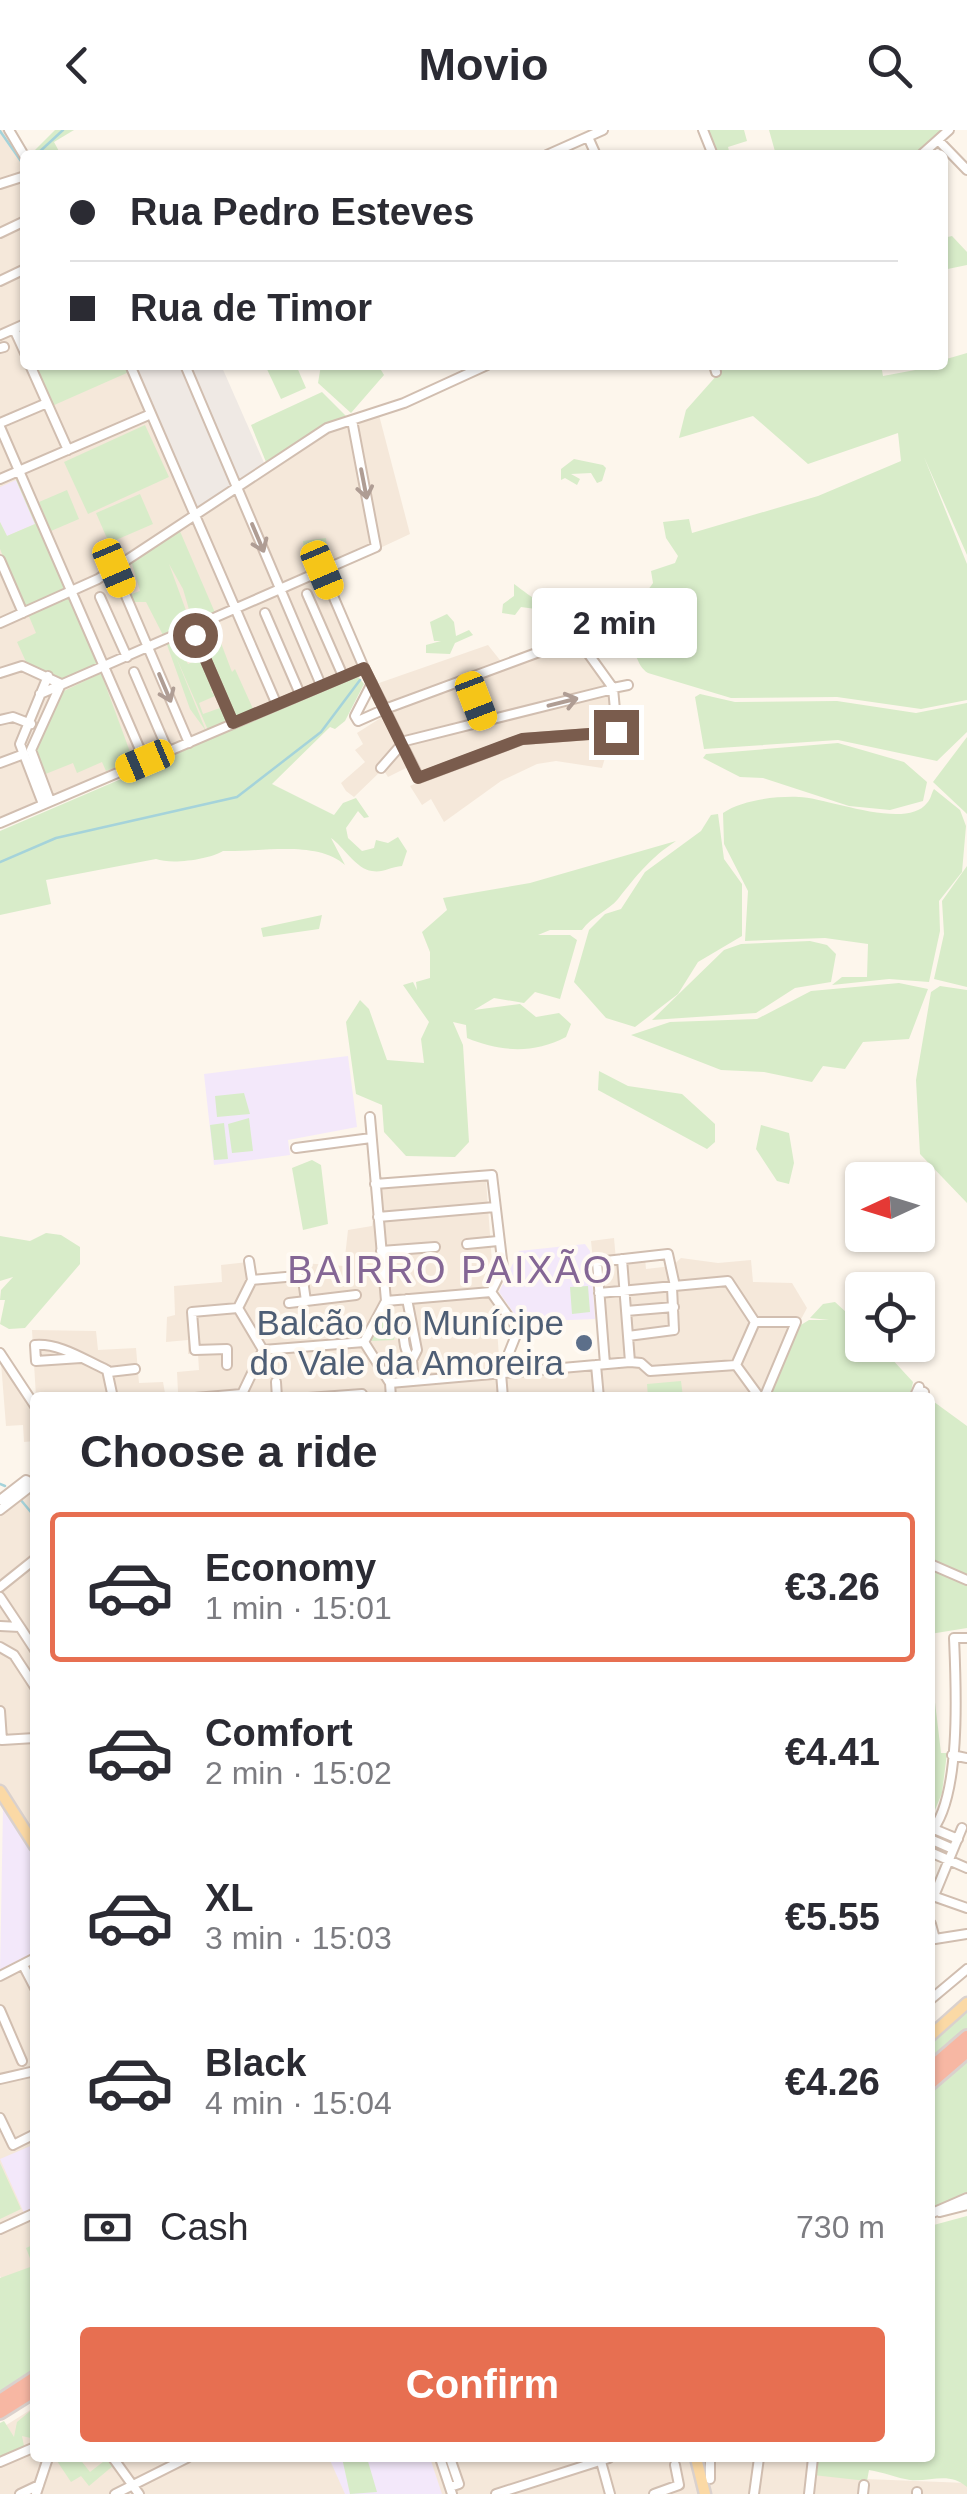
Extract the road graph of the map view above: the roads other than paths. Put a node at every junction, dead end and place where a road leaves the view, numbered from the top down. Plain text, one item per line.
1 (602, 130) edge
2 (949, 130) edge
3 (588, 136) junction
4 (938, 140) junction
5 (558, 150) edge
6 (594, 150) edge
7 (927, 150) edge
8 (948, 150) edge
9 (948, 150) edge
10 (967, 170) edge
11 (20, 326) edge
12 (14, 329) junction
13 (0, 334) edge
14 (20, 342) edge
15 (32, 370) edge
16 (132, 370) edge
17 (186, 370) edge
18 (475, 370) edge
19 (47, 403) junction
20 (151, 414) junction
21 (352, 420) junction
22 (0, 425) edge
23 (68, 450) junction
24 (19, 470) junction
25 (0, 479) edge
26 (237, 487) junction
27 (195, 514) junction
28 (0, 560) edge
29 (114, 568) junction
30 (322, 570) junction
31 (2, 572) edge
32 (280, 589) junction
33 (72, 592) junction
34 (307, 594) dead end
35 (100, 597) dead end
36 (236, 608) junction
37 (265, 613) dead end
38 (23, 614) junction
39 (0, 623) edge
40 (192, 628) junction
41 (148, 648) junction
42 (127, 656) junction
43 (104, 666) junction
44 (364, 668) junction
45 (134, 672) dead end
46 (0, 673) edge
47 (48, 676) junction
48 (343, 676) junction
49 (468, 680) junction
50 (372, 683) junction
51 (61, 684) junction
52 (321, 685) junction
53 (628, 685) dead end
54 (613, 688) junction
55 (40, 694) junction
56 (300, 694) junction
57 (277, 704) junction
58 (384, 709) junction
59 (0, 720) edge
60 (27, 722) junction
61 (484, 722) junction
62 (233, 723) junction
63 (40, 728) junction
64 (189, 743) junction
65 (401, 743) junction
66 (168, 752) junction
67 (26, 754) junction
68 (145, 761) junction
69 (0, 763) edge
70 (381, 768) dead end
71 (47, 803) junction
72 (0, 823) edge
73 (370, 1118) dead end
74 (371, 1138) junction
75 (296, 1148) dead end
76 (375, 1184) junction
77 (495, 1207) junction
78 (378, 1217) junction
79 (498, 1241) junction
80 (467, 1244) dead end
81 (434, 1247) dead end
82 (381, 1251) junction
83 (622, 1259) junction
84 (249, 1261) dead end
85 (252, 1280) junction
86 (674, 1286) junction
87 (624, 1291) junction
88 (491, 1292) junction
89 (599, 1293) junction
90 (356, 1295) dead end
91 (407, 1299) junction
92 (306, 1301) junction
93 (386, 1301) junction
94 (289, 1303) dead end
95 (674, 1307) junction
96 (238, 1308) junction
97 (626, 1311) junction
98 (192, 1312) junction
99 (178, 1313) dead end
100 (755, 1322) junction
101 (226, 1336) dead end
102 (628, 1336) junction
103 (364, 1342) junction
104 (227, 1349) junction
105 (264, 1350) junction
106 (0, 1353) edge
107 (81, 1358) junction
108 (630, 1362) junction
109 (227, 1364) dead end
110 (601, 1364) junction
111 (736, 1365) junction
112 (135, 1369) dead end
113 (109, 1372) junction
114 (500, 1373) junction
115 (414, 1381) junction
116 (276, 1382) dead end
117 (390, 1383) junction
118 (112, 1392) edge
119 (245, 1392) edge
120 (277, 1392) edge
121 (391, 1392) edge
122 (502, 1392) edge
123 (599, 1392) edge
124 (757, 1392) edge
125 (765, 1392) edge
126 (30, 1398) edge
127 (30, 1482) edge
128 (30, 1487) edge
129 (0, 1500) edge
130 (0, 1510) edge
131 (30, 1563) edge
132 (935, 1566) edge
133 (967, 1580) edge
134 (0, 1587) edge
135 (0, 1597) edge
136 (8, 1610) junction
137 (0, 1626) edge
138 (22, 1630) junction
139 (967, 1638) edge
140 (30, 1642) edge
141 (1, 1647) edge
142 (967, 1671) edge
143 (956, 1672) junction
144 (30, 1680) edge
145 (0, 1710) edge
146 (963, 1711) edge
147 (30, 1738) edge
148 (952, 1756) junction
149 (967, 1758) edge
150 (0, 1791) edge
151 (942, 1819) junction
152 (935, 1829) edge
153 (965, 1830) edge
154 (935, 1835) edge
155 (935, 1837) edge
156 (30, 1838) edge
157 (958, 1839) junction
158 (954, 1850) junction
159 (935, 1854) edge
160 (949, 1860) junction
161 (967, 1868) edge
162 (935, 1889) edge
163 (935, 1896) edge
164 (967, 1908) edge
165 (967, 1934) edge
166 (935, 1936) edge
167 (29, 1961) edge
168 (0, 1976) edge
169 (965, 1976) edge
170 (935, 1997) edge
171 (967, 2003) edge
172 (0, 2010) edge
173 (935, 2032) edge
174 (967, 2037) edge
175 (967, 2051) edge
176 (22, 2061) dead end
177 (935, 2065) edge
178 (30, 2072) edge
179 (935, 2079) edge
180 (0, 2080) edge
181 (0, 2118) edge
182 (30, 2136) edge
183 (967, 2202) edge
184 (935, 2212) edge
185 (30, 2215) edge
186 (0, 2229) edge
187 (30, 2381) edge
188 (30, 2393) edge
189 (0, 2401) edge
190 (0, 2412) edge
191 (30, 2449) edge
192 (0, 2462) edge
193 (47, 2462) edge
194 (116, 2462) edge
195 (179, 2462) edge
196 (441, 2462) edge
197 (451, 2462) edge
198 (591, 2462) edge
199 (604, 2462) edge
200 (697, 2462) edge
201 (710, 2462) edge
202 (758, 2462) edge
203 (812, 2462) edge
204 (675, 2464) dead end
205 (710, 2479) dead end
206 (134, 2484) junction
207 (37, 2490) edge
208 (451, 2490) edge
209 (660, 2493) edge
210 (20, 2494) edge
211 (115, 2494) edge
212 (139, 2494) edge
213 (496, 2494) edge
214 (610, 2494) edge
215 (705, 2494) edge
216 (754, 2494) edge
217 (808, 2494) edge

1 - 3 street
2 - 4 street
3 - 5 street
3 - 6 street
4 - 7 street
4 - 8 street
9 - 10 street
11 - 12 street
12 - 13 street
12 - 14 street
15 - 19 street
16 - 20 street
17 - 26 street
18 - 21 street
19 - 22 street
19 - 23 street
20 - 23 street
20 - 27 street
21 - 26 street
21 -> 30 street
22 - 24 street
23 - 24 street
24 - 25 street
24 - 33 street
26 - 27 street
26 -> 32 street
27 - 29 street
27 - 36 street
28 - 31 street
29 - 33 street
29 - 41 street
30 - 32 street
30 - 44 street
31 - 38 street
32 - 36 street
32 - 52 street
33 - 38 street
33 - 43 street
34 - 48 street
35 - 42 street
36 - 40 street
36 - 57 street
37 - 56 street
38 - 39 street
40 - 41 street
40 - 62 street
41 - 42 street
41 -> 64 street
42 - 43 street
43 - 51 street
43 - 68 street
44 - 48 street
44 - 50 street
45 - 66 street
46 - 47 street
47 - 51 street
47 - 55 street
48 - 52 street
49 - 54 street
49 - 58 street
49 - 61 street
50 - 58 street
50 - 58 street
51 - 55 street
51 - 63 street
52 - 56 street
53 - 54 street
61 -> 54 street
54 - 65 street
55 - 60 street
56 - 57 street
57 - 62 street
58 - 65 street
59 - 60 street
60 - 63 street
60 - 67 street
61 - 65 street
62 - 64 street
63 - 67 street
64 - 66 street
65 - 70 street
66 - 68 street
67 - 69 street
67 - 71 street
68 - 71 street
71 - 72 street
73 - 74 street
74 - 75 street
74 - 76 street
76 - 77 street
76 - 78 street
77 - 78 street
77 - 79 street
78 - 82 street
79 - 80 street
79 - 88 street
81 - 82 street
82 - 93 street
83 - 86 street
83 - 87 street
83 - 89 street
84 - 85 street
85 - 92 street
85 - 96 street
86 - 87 street
86 - 95 street
86 - 100 street
87 - 89 street
87 - 97 street
88 - 91 street
88 - 114 street
89 - 110 street
90 - 92 street
91 - 93 street
91 - 115 street
92 - 94 street
93 - 103 street
95 - 97 street
95 - 102 street
96 - 98 street
96 - 105 street
97 - 102 street
98 - 99 street
98 - 104 street
100 - 111 street
100 - 125 street
101 - 104 street
102 - 108 street
103 - 105 street
103 - 117 street
104 - 109 street
105 - 119 street
106 - 126 street
107 - 107 street
107 - 113 street
108 - 110 street
108 - 111 street
110 - 114 street
110 - 123 street
111 - 124 street
112 - 113 street
113 - 118 street
114 - 115 street
114 - 122 street
115 - 117 street
116 - 120 street
117 - 121 street
127 - 129 street
128 - 130 street
131 - 134 street
132 - 133 street
135 - 136 street
136 - 137 street
136 - 138 street
137 - 138 street
138 - 140 street
138 - 141 street
139 - 143 street
141 - 144 street
142 - 143 street
143 - 146 street
145 - 147 street
146 - 148 street
148 - 149 street
148 - 151 street
150 - 156 main road
151 - 152 street
151 - 153 street
153 - 157 street
154 - 157 street
155 - 158 street
157 - 158 street
158 - 160 street
159 - 160 street
160 - 161 street
160 - 162 street
163 - 164 street
165 - 166 street
167 - 168 street
169 - 170 street
171 - 173 main road
172 - 176 street
174 - 177 highway
175 - 179 highway
178 - 180 street
181 - 182 street
183 - 184 street
185 - 186 street
187 - 189 highway
188 - 190 highway
191 - 192 street
193 - 207 street
194 - 206 street
195 - 206 street
196 - 208 street
197 - 208 street
198 - 213 street
199 - 214 street
200 - 215 main road
201 - 205 street
202 - 216 street
203 - 217 street
204 - 209 street
206 - 211 street
206 - 212 street
207 - 210 street

